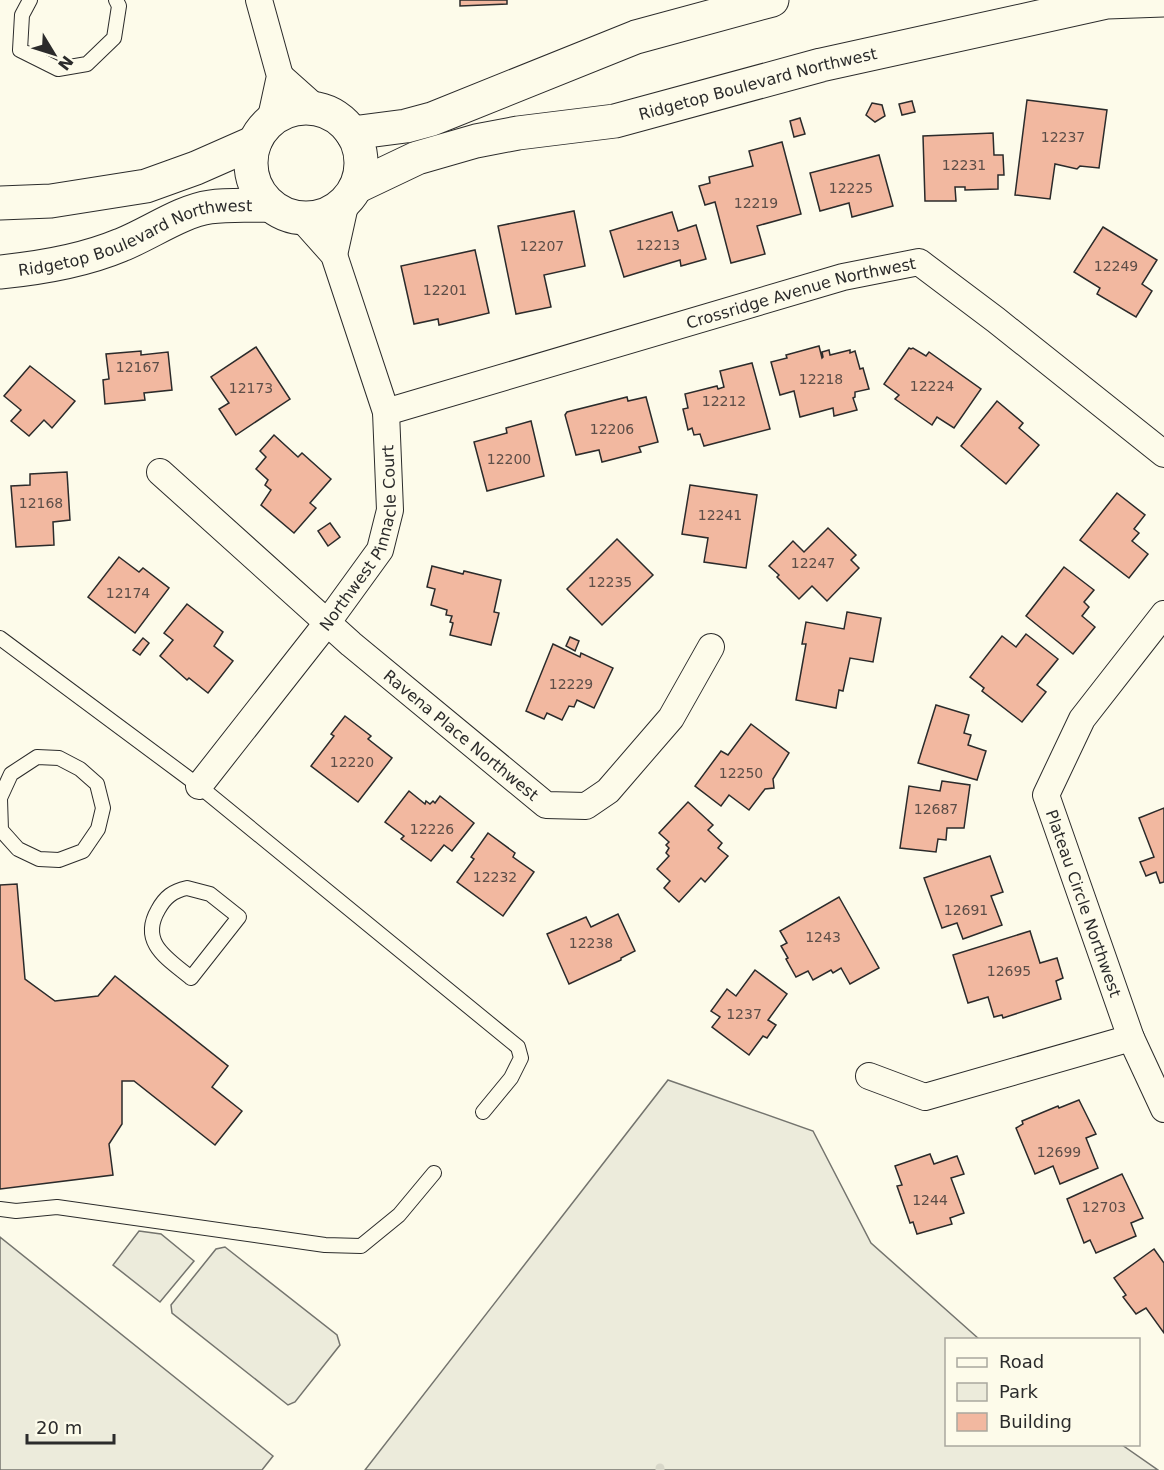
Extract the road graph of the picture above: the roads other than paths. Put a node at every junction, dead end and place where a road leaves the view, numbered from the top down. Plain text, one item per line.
1 (30, 0) edge
2 (116, 0) edge
3 (259, 0) edge
4 (772, 0) edge
5 (1164, 0) edge
6 (1107, 1) edge
7 (280, 76) junction
8 (317, 109) junction
9 (263, 132) junction
10 (352, 133) junction
11 (351, 194) junction
12 (0, 203) edge
13 (270, 205) junction
14 (301, 218) junction
15 (334, 255) junction
16 (0, 272) edge
17 (386, 412) junction
18 (1164, 454) edge
19 (159, 472) dead end
20 (1164, 614) edge
21 (327, 623) junction
22 (0, 638) edge
23 (711, 646) dead end
24 (199, 786) junction
25 (0, 798) edge
26 (191, 978) joint
27 (1131, 1038) junction
28 (869, 1077) dead end
29 (1164, 1109) edge
30 (483, 1112) dead end
31 (434, 1173) dead end
32 (0, 1209) edge

1 - 2 lane
3 - 7 street
4 - 10 main road
5 - 6 main road, Ridgetop Boulevard Northwest
6 - 11 main road, Ridgetop Boulevard Northwest
7 - 8 street
7 - 9 street
8 - 9 main road
8 - 10 main road
9 - 12 main road
9 - 13 main road
10 - 11 main road
11 - 14 main road
11 - 15 street
13 - 14 main road
13 - 16 main road, Ridgetop Boulevard Northwest
14 - 15 street, Northwest Pinnacle Court
15 - 17 street, Northwest Pinnacle Court
17 - 18 street, Crossridge Avenue Northwest
17 - 21 street, Northwest Pinnacle Court
19 - 21 street, Ravena Place Northwest
20 - 27 street, Plateau Circle Northwest
21 - 23 street, Ravena Place Northwest
21 - 24 street, Northwest Pinnacle Court
22 - 24 lane
24 - 30 lane
25 - 25 lane
26 - 26 lane
27 - 28 street
27 - 29 street, Plateau Circle Northwest
31 - 32 lane

